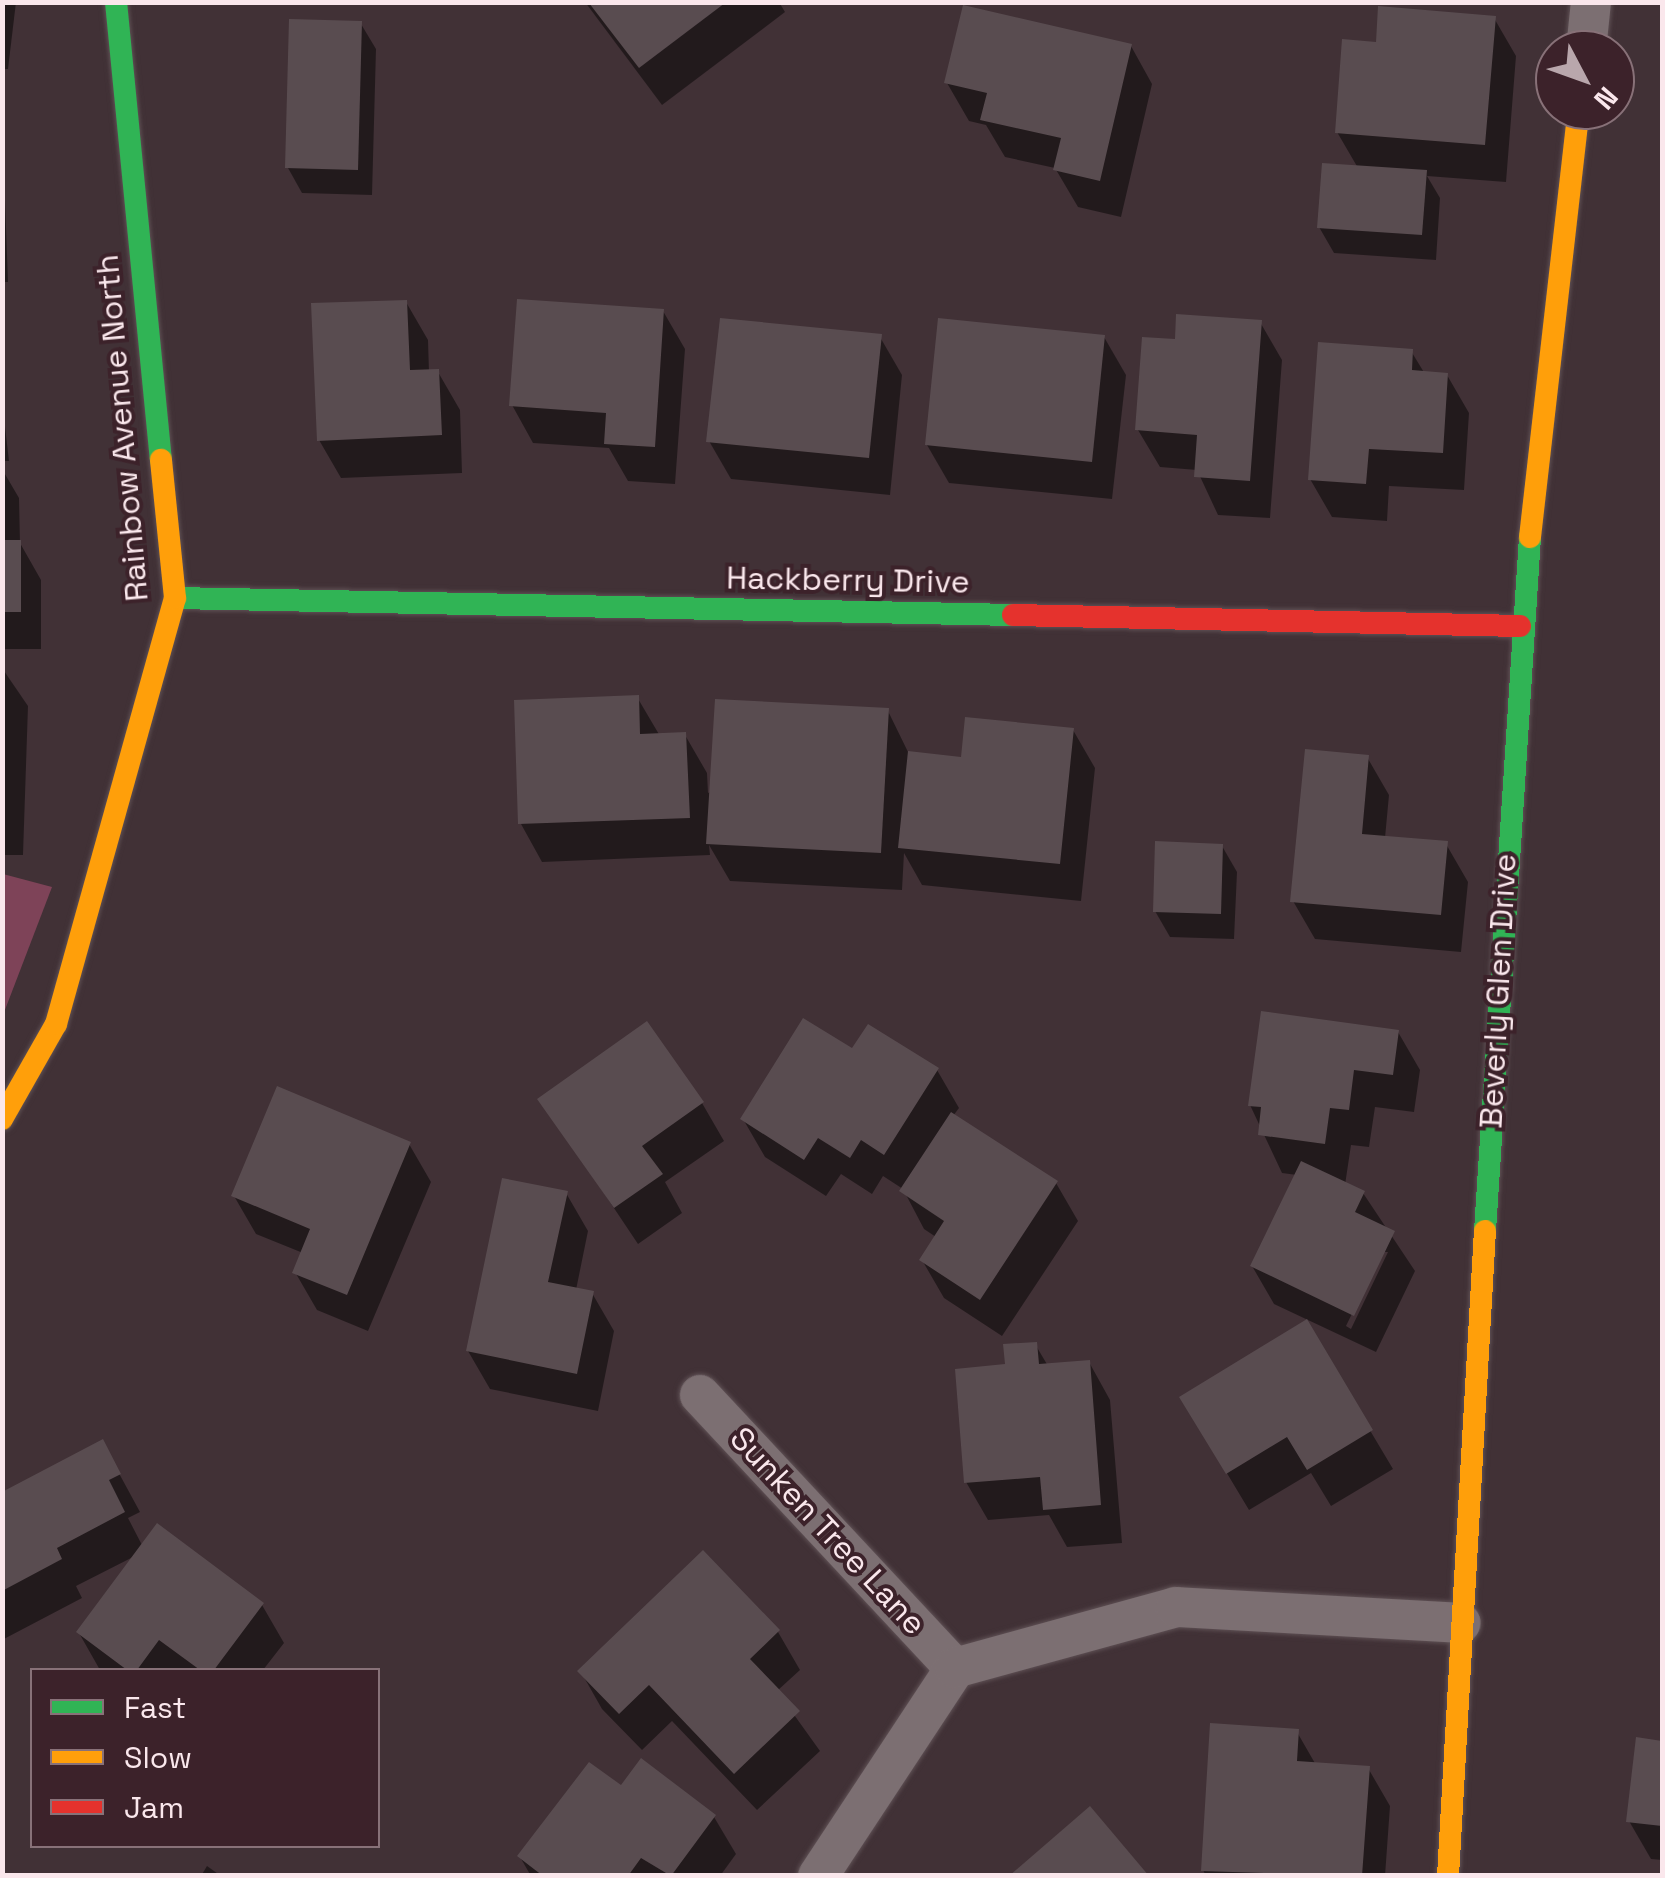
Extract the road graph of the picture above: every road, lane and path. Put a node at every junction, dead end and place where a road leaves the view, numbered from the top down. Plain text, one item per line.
1 (116, 2) edge
2 (1591, 2) edge
3 (1588, 30) edge
4 (1577, 130) edge
5 (175, 598) junction
6 (1520, 626) junction
7 (2, 1119) edge
8 (700, 1394) dead end
9 (1461, 1623) junction
10 (955, 1668) junction
11 (818, 1876) edge
12 (1448, 1876) edge

1 - 5 street, Rainbow Avenue North
2 - 3 street
4 - 6 street, Beverly Glen Drive
5 - 6 street, Hackberry Drive
5 - 7 street, Rainbow Avenue North
6 - 9 street, Beverly Glen Drive
8 - 10 street, Sunken Tree Lane
9 - 10 street
9 - 12 street, Beverly Glen Drive
10 - 11 street

